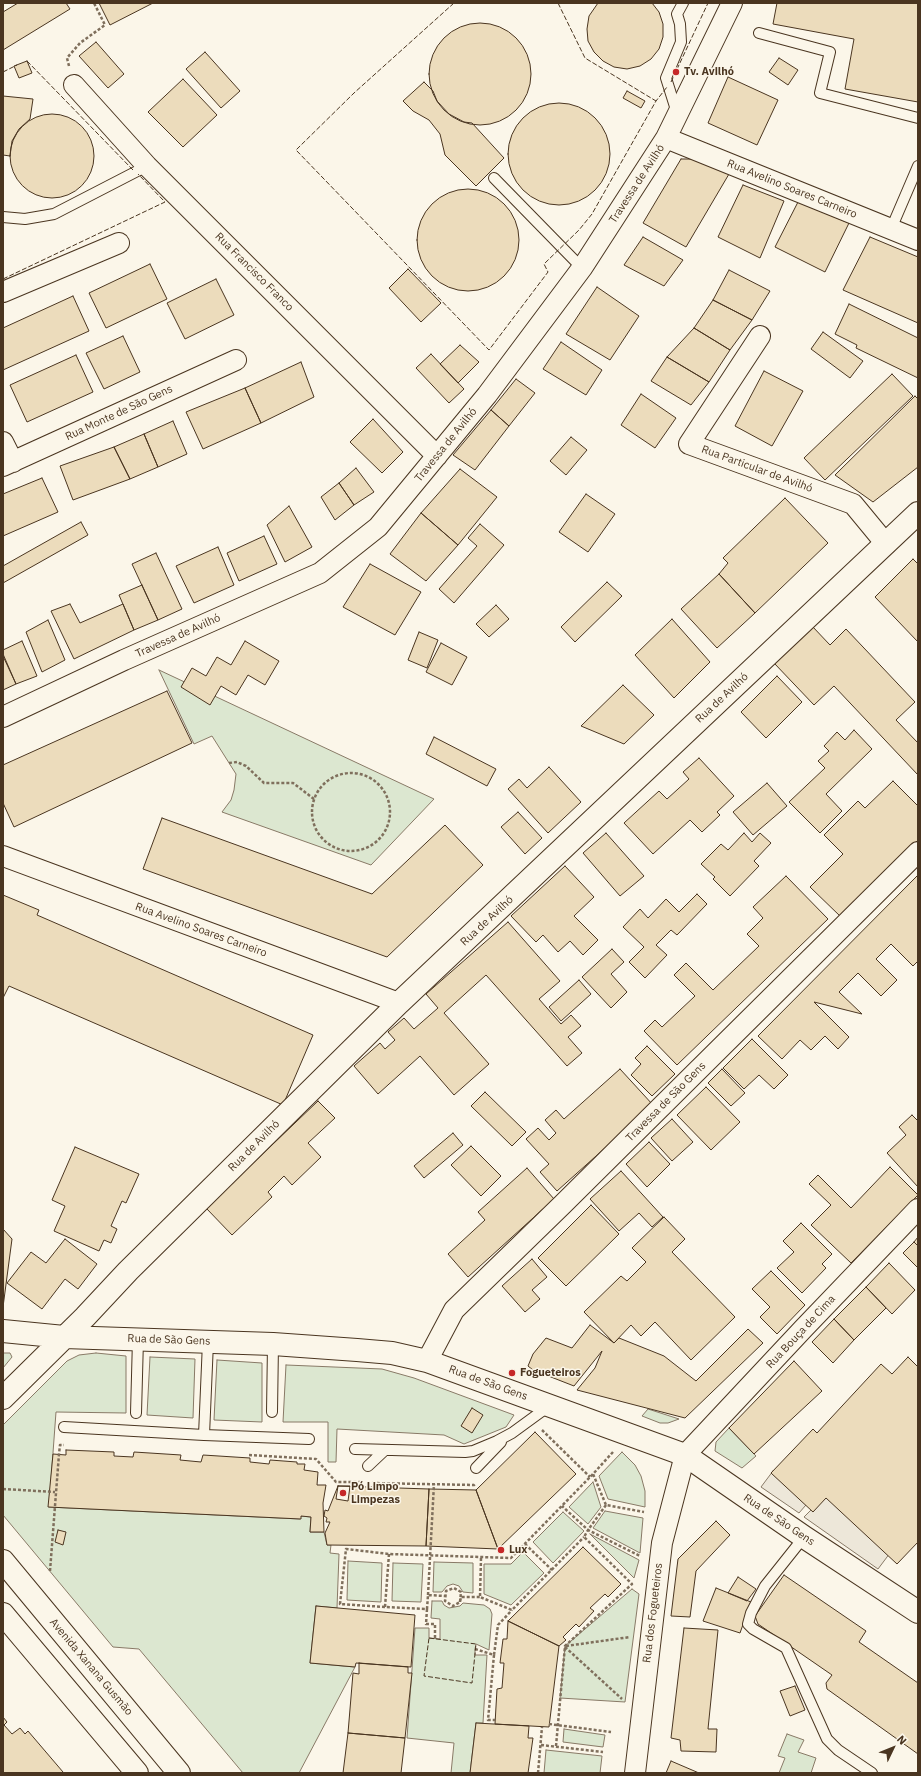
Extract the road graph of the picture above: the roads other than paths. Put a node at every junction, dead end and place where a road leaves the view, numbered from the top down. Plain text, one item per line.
1 (683, 3) edge
2 (732, 3) edge
3 (759, 33) dead end
4 (74, 85) road end
5 (678, 114) junction
6 (918, 118) edge
7 (666, 138) junction
8 (147, 166) junction
9 (918, 166) edge
10 (494, 178) dead end
11 (3, 218) edge
12 (891, 229) junction
13 (918, 240) edge
14 (118, 243) dead end
15 (582, 268) junction
16 (3, 292) edge
17 (760, 336) dead end
18 (236, 360) dead end
19 (3, 442) edge
20 (437, 456) junction
21 (8, 464) edge
22 (918, 513) edge
23 (886, 544) junction
24 (3, 718) edge
25 (918, 852) edge
26 (3, 856) edge
27 (399, 1003) junction
28 (918, 1209) edge
29 (3, 1331) edge
30 (64, 1337) junction
31 (138, 1339) junction
32 (208, 1342) junction
33 (273, 1344) junction
34 (427, 1361) junction
35 (3, 1398) edge
36 (549, 1406) junction
37 (272, 1412) dead end
38 (136, 1413) dead end
39 (64, 1427) dead end
40 (204, 1435) junction
41 (505, 1437) junction
42 (309, 1439) dead end
43 (355, 1450) dead end
44 (385, 1450) junction
45 (685, 1455) junction
46 (368, 1466) dead end
47 (476, 1468) dead end
48 (804, 1538) junction
49 (3, 1561) edge
50 (918, 1612) edge
51 (3, 1614) edge
52 (137, 1773) edge
53 (179, 1773) edge
54 (635, 1773) edge
55 (872, 1773) edge

1 - 5 lane
2 - 5 street, Travessa de Avilhó
3 - 6 lane
4 - 8 street, Rua Francisco Franco
5 - 7 street, Travessa de Avilhó
7 - 12 street, Rua Avelino Soares Carneiro
7 - 15 street, Travessa de Avilhó
8 - 11 lane
8 - 20 street, Rua Francisco Franco
9 - 12 lane
10 - 15 lane
12 - 13 street, Rua Avelino Soares Carneiro
14 - 16 street
15 - 20 street, Travessa de Avilhó
17 - 23 street, Rua Particular de Avilhó
18 - 21 street, Rua Monte de São Gens
19 - 21 street
20 - 24 street, Travessa de Avilhó
22 - 23 main road, Rua de Avilhó
23 - 27 main road, Rua de Avilhó
25 - 34 street, Travessa de São Gens
26 - 27 street, Rua Avelino Soares Carneiro
27 - 30 main road, Rua de Avilhó
28 - 45 street, Rua Bouça de Cima
29 - 30 main road, Rua de São Gens
30 - 31 main road, Rua de São Gens
30 - 35 main road, Rua de Avilhó
31 - 32 main road, Rua de São Gens
31 - 38 lane
32 - 33 main road, Rua de São Gens
32 - 40 lane
33 - 34 main road, Rua de São Gens
33 - 37 lane
34 - 36 main road, Rua de São Gens
36 - 41 lane
36 - 45 main road, Rua de São Gens
39 - 40 lane
40 - 42 lane
41 - 44 lane
41 - 47 lane
43 - 44 lane
44 - 46 lane
45 - 48 main road, Rua de São Gens
45 - 54 street, Rua dos Fogueteiros
48 - 50 main road, Rua de São Gens
48 - 55 lane
49 - 53 main road, Avenida Xanana Gusmão
51 - 52 main road

